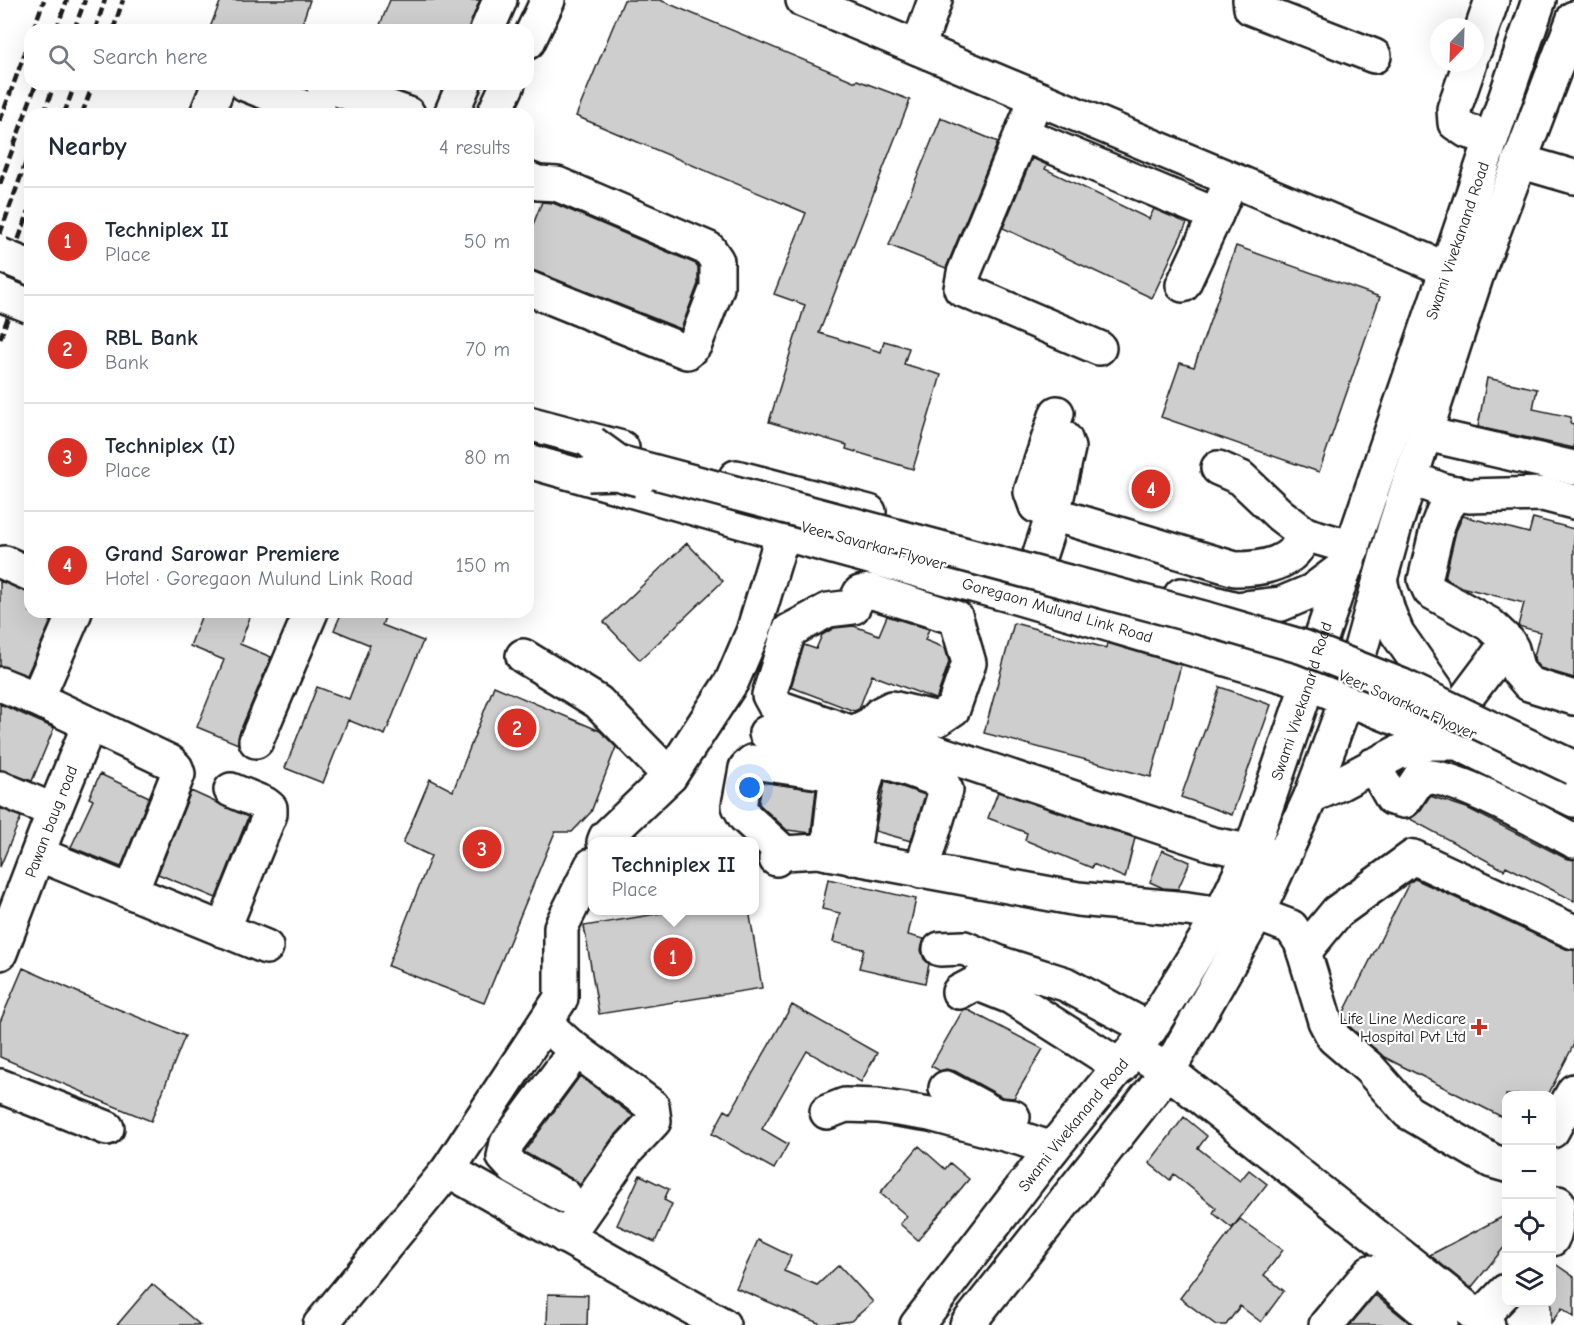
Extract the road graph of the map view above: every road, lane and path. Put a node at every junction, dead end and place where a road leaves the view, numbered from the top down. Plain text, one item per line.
1 (500, 0) edge
2 (548, 0) edge
3 (803, 0) edge
4 (935, 0) edge
5 (1250, 0) edge
6 (1492, 0) edge
7 (1539, 0) edge
8 (1574, 18) edge
9 (1484, 23) edge
10 (490, 24) edge
11 (534, 29) edge
12 (918, 48) junction
13 (1374, 56) dead end
14 (1467, 72) edge
15 (217, 90) edge
16 (260, 90) edge
17 (340, 90) edge
18 (461, 90) edge
19 (505, 90) edge
20 (1036, 99) junction
21 (209, 108) edge
22 (305, 108) edge
23 (391, 108) edge
24 (454, 108) edge
25 (497, 108) edge
26 (1022, 134) junction
27 (1491, 138) junction
28 (1519, 161) junction
29 (1574, 177) edge
30 (1233, 180) junction
31 (534, 185) edge
32 (1216, 215) junction
33 (0, 255) edge
34 (24, 265) edge
35 (1461, 273) junction
36 (1183, 285) dead end
37 (534, 290) edge
38 (0, 294) edge
39 (24, 304) edge
40 (1099, 348) dead end
41 (1055, 421) dead end
42 (534, 426) edge
43 (1426, 434) junction
44 (585, 457) junction
45 (534, 461) edge
46 (1218, 468) dead end
47 (1574, 468) edge
48 (1411, 478) junction
49 (1457, 493) junction
50 (1574, 502) edge
51 (1053, 514) junction
52 (785, 534) junction
53 (1305, 534) junction
54 (1350, 556) junction
55 (1039, 557) junction
56 (1380, 579) junction
57 (965, 584) junction
58 (1181, 595) junction
59 (72, 618) edge
60 (308, 618) edge
61 (956, 618) junction
62 (1321, 638) junction
63 (1508, 642) junction
64 (1360, 652) junction
65 (523, 657) dead end
66 (1308, 683) junction
67 (0, 684) edge
68 (1449, 696) junction
69 (1347, 698) junction
70 (1574, 698) edge
71 (37, 699) junction
72 (89, 725) junction
73 (766, 733) dead end
74 (256, 741) dead end
75 (1458, 743) junction
76 (1574, 758) edge
77 (1373, 765) junction
78 (1574, 768) edge
79 (670, 776) junction
80 (1574, 781) edge
81 (0, 788) edge
82 (231, 790) dead end
83 (1311, 796) junction
84 (1574, 800) edge
85 (54, 811) junction
86 (606, 837) edge
87 (1419, 837) dead end
88 (1574, 841) edge
89 (846, 848) junction
90 (1251, 851) junction
91 (38, 854) junction
92 (1283, 857) junction
93 (924, 861) junction
94 (588, 873) edge
95 (131, 892) junction
96 (1574, 908) edge
97 (7, 911) edge
98 (1221, 914) junction
99 (1257, 914) junction
100 (223, 930) junction
101 (1574, 932) edge
102 (266, 947) dead end
103 (940, 949) dead end
104 (1304, 952) junction
105 (0, 953) edge
106 (960, 992) dead end
107 (553, 1011) junction
108 (1135, 1049) junction
109 (576, 1050) junction
110 (1168, 1071) junction
111 (0, 1086) edge
112 (946, 1088) dead end
113 (1574, 1091) edge
114 (827, 1112) dead end
115 (1556, 1122) edge
116 (106, 1128) dead end
117 (1059, 1142) junction
118 (1502, 1164) edge
119 (448, 1170) junction
120 (1558, 1203) dead end
121 (1556, 1209) edge
122 (528, 1216) junction
123 (566, 1237) junction
124 (1387, 1273) junction
125 (1502, 1297) edge
126 (1484, 1322) edge
127 (320, 1325) edge
128 (723, 1325) edge
129 (917, 1325) edge
130 (967, 1325) edge
131 (1326, 1325) edge
132 (1441, 1325) edge

1 - 10 main road
2 - 11 main road
3 - 12 main road
4 - 12 main road
5 - 13 main road
6 - 9 main road
7 - 27 main road, Swami Vivekanand Road
8 - 28 main road, Swami Vivekanand Road
12 - 20 main road
14 - 27 main road
15 - 21 main road
16 - 22 main road
17 - 23 main road
18 - 24 main road
19 - 25 main road
20 - 26 main road
20 - 30 main road
26 - 32 main road
26 - 40 main road
27 - 35 main road, Swami Vivekanand Road
28 - 29 main road
28 - 35 main road, Swami Vivekanand Road
30 - 32 main road
30 - 35 main road
31 - 37 main road
32 - 36 main road
33 - 34 main road, bridge
35 - 43 main road, Swami Vivekanand Road
35 - 54 main road, Swami Vivekanand Road
38 - 39 main road, bridge
41 - 51 main road
42 - 44 main road, Goregaon Mulund Link Road
43 - 47 main road
43 - 48 main road, Swami Vivekanand Road
44 - 45 main road, Goregaon Mulund Link Road
44 - 52 main road, Goregaon Mulund Link Road
44 - 55 main road, Goregaon Mulund Link Road
44 - 78 main road, Veer Savarkar Flyover, bridge
44 - 80 main road, Veer Savarkar Flyover, bridge
46 - 53 main road
48 - 49 main road
48 - 56 main road, Swami Vivekanand Road
49 - 50 main road
49 - 63 main road
51 - 53 main road
51 - 55 main road
52 - 57 main road, Goregaon Mulund Link Road
52 - 79 main road
53 - 54 main road
54 - 58 main road
54 - 62 main road, Swami Vivekanand Road
55 - 58 main road, Goregaon Mulund Link Road
56 - 64 main road, Swami Vivekanand Road
56 - 68 main road
57 - 61 main road
57 - 66 main road, Goregaon Mulund Link Road
58 - 62 main road, Goregaon Mulund Link Road
59 - 71 main road
60 - 74 main road
61 - 61 main road
62 - 64 main road, Goregaon Mulund Link Road
62 - 66 main road, Swami Vivekanand Road
63 - 68 main road
63 - 70 main road
64 - 68 main road, Goregaon Mulund Link Road
64 - 69 main road, Swami Vivekanand Road
65 - 79 main road
66 - 69 main road, Goregaon Mulund Link Road
66 - 90 main road, Swami Vivekanand Road
67 - 71 main road
68 - 76 main road, Goregaon Mulund Link Road
69 - 75 main road, Goregaon Mulund Link Road
69 - 83 main road, Swami Vivekanand Road
71 - 72 main road
72 - 85 main road, Pawan baug road
72 - 95 main road
73 - 90 main road
75 - 77 main road
75 - 84 main road, Goregaon Mulund Link Road
77 - 83 main road
77 - 88 main road
79 - 86 main road
81 - 85 main road
82 - 100 main road
83 - 92 main road, Swami Vivekanand Road
85 - 91 main road, Pawan baug road
87 - 96 main road
89 - 89 main road
89 - 93 main road
89 - 93 main road
90 - 92 main road
90 - 98 main road, Swami Vivekanand Road
91 - 95 main road
91 - 97 main road, Pawan baug road
92 - 99 main road, Swami Vivekanand Road
93 - 98 main road
94 - 107 main road
95 - 100 main road
97 - 105 main road, Pawan baug road
98 - 108 main road, Swami Vivekanand Road
99 - 104 main road
99 - 110 main road, Swami Vivekanand Road
100 - 102 main road
101 - 104 main road
103 - 108 main road
104 - 118 main road
106 - 108 main road
107 - 109 main road
107 - 119 main road
108 - 110 main road
108 - 117 main road, Swami Vivekanand Road
109 - 122 main road
109 - 123 main road
110 - 124 main road
110 - 130 main road, Swami Vivekanand Road
111 - 116 main road
112 - 117 main road
113 - 115 main road
114 - 117 main road
117 - 129 main road, Swami Vivekanand Road
119 - 122 main road
119 - 127 main road
120 - 121 main road
122 - 123 main road
123 - 128 main road
124 - 126 main road
124 - 131 main road
124 - 132 main road
125 - 126 main road

